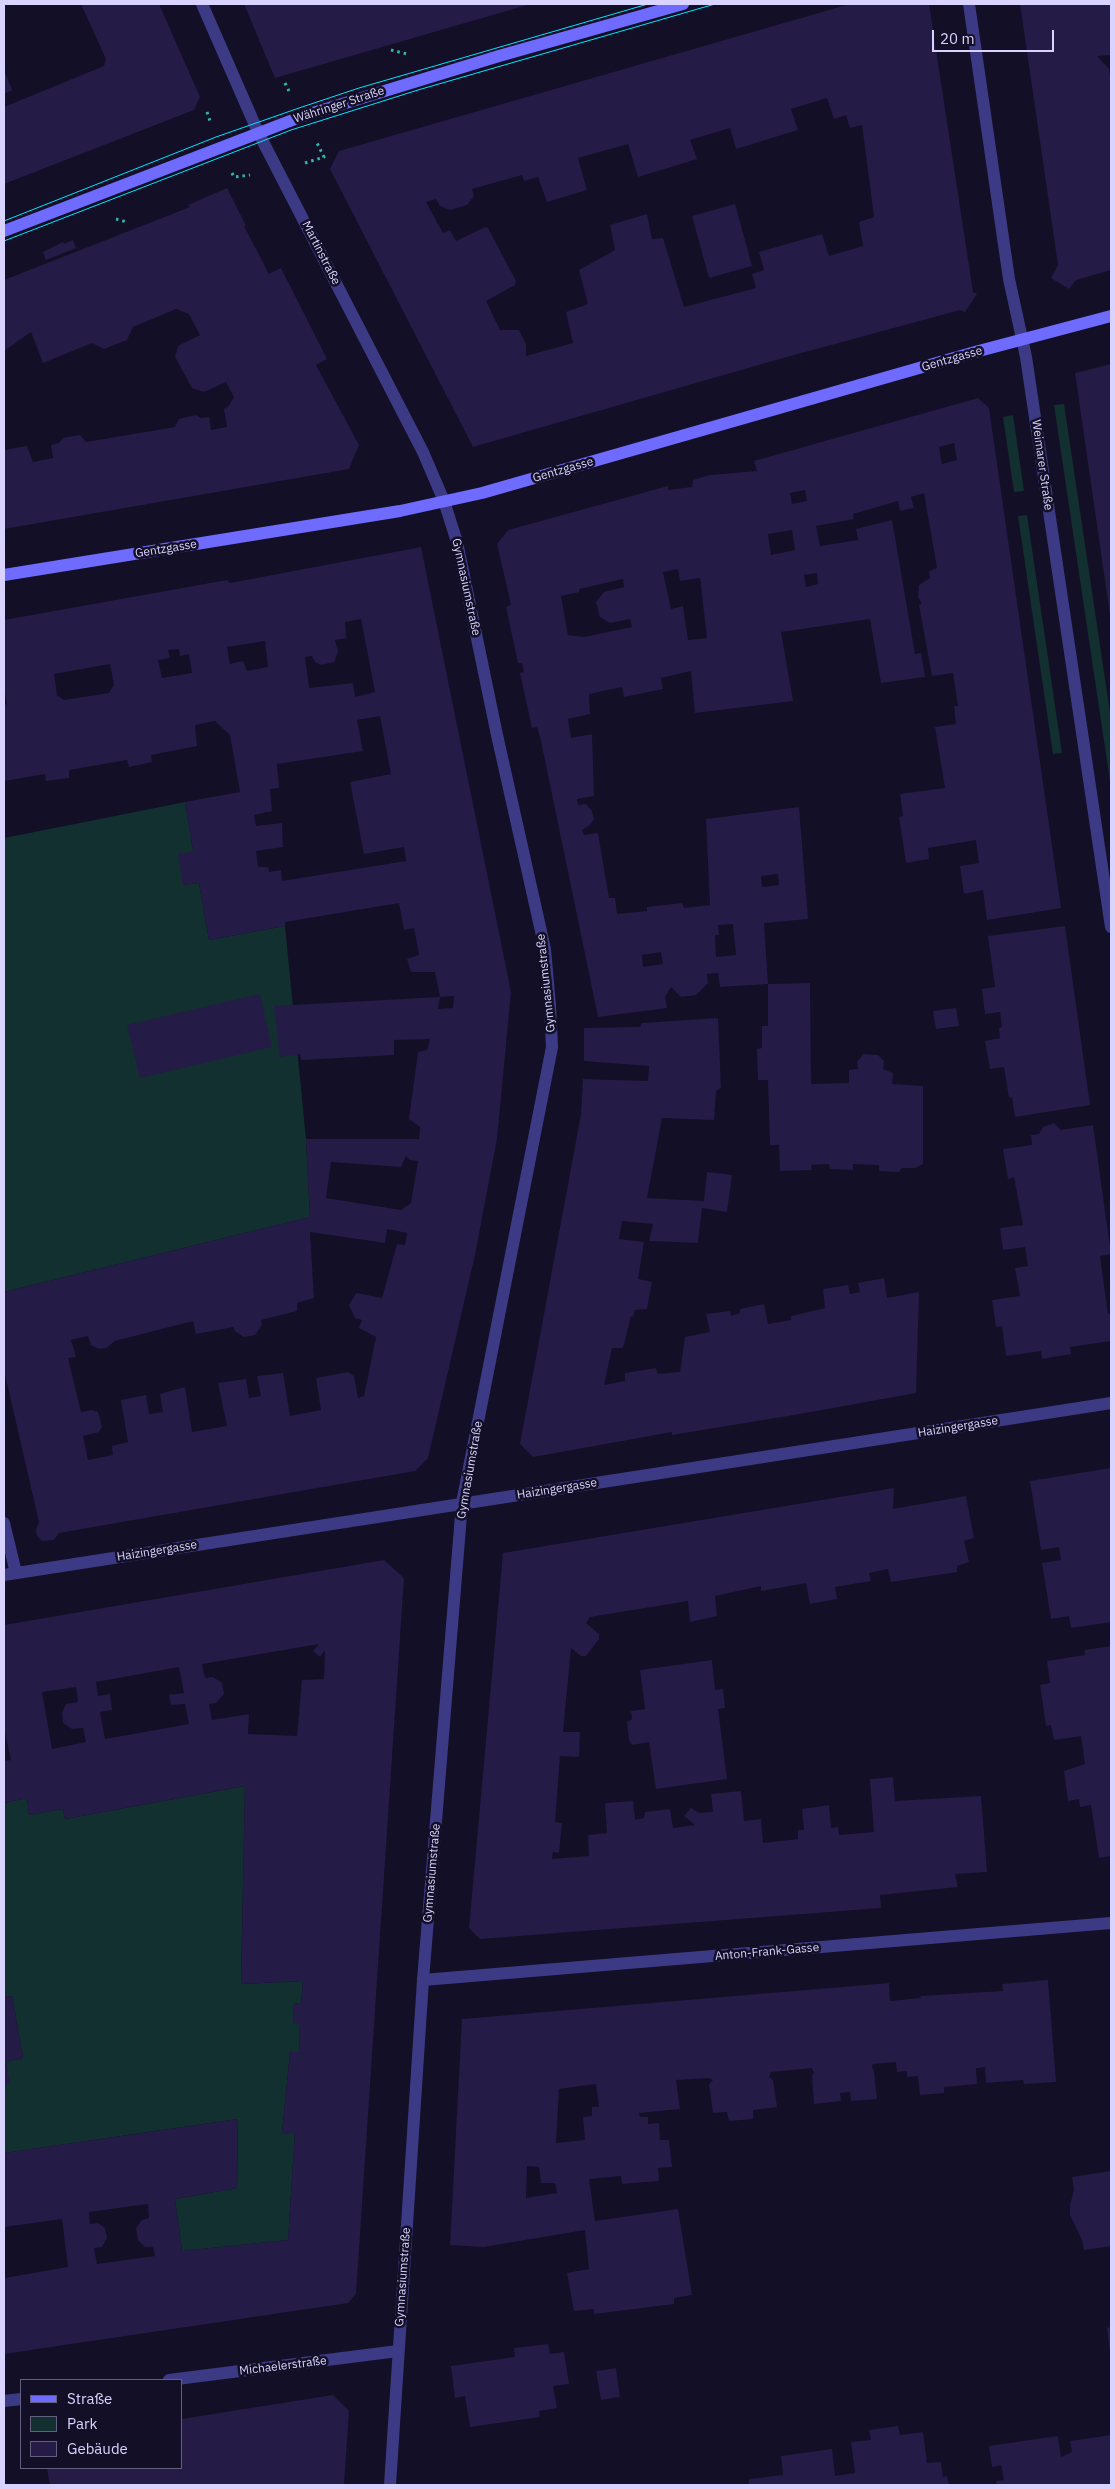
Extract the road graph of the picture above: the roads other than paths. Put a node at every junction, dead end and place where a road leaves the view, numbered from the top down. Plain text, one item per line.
1 (202, 4) edge
2 (683, 4) edge
3 (969, 4) edge
4 (258, 132) junction
5 (4, 231) edge
6 (1111, 316) edge
7 (1022, 340) junction
8 (444, 501) junction
9 (4, 575) edge
10 (1111, 839) edge
11 (1098, 841) junction
12 (1111, 927) edge
13 (1111, 1403) edge
14 (462, 1503) junction
15 (4, 1523) edge
16 (10, 1574) edge
17 (1111, 1923) edge
18 (423, 1980) junction
19 (398, 2351) junction
20 (177, 2379) edge
21 (20, 2399) edge
22 (4, 2402) edge
23 (390, 2485) edge

1 - 4 street, Martinstraße
2 - 4 main road, Währinger Straße
3 - 7 street, Weimarer Straße
4 - 5 main road, Währinger Straße
4 - 8 street, Martinstraße
6 - 7 main road, Gentzgasse
7 - 8 main road, Gentzgasse
7 - 11 street, Weimarer Straße
8 - 9 main road, Gentzgasse
8 - 14 street, Gymnasiumstraße
10 - 11 street
11 - 12 street, Weimarer Straße
13 - 14 street, Haizingergasse
14 - 16 street, Haizingergasse
14 - 18 street, Gymnasiumstraße
15 - 16 street
17 - 18 street, Anton-Frank-Gasse
18 - 19 street, Gymnasiumstraße
19 - 20 street, Michaelerstraße
19 - 23 street, Gymnasiumstraße
21 - 22 street

